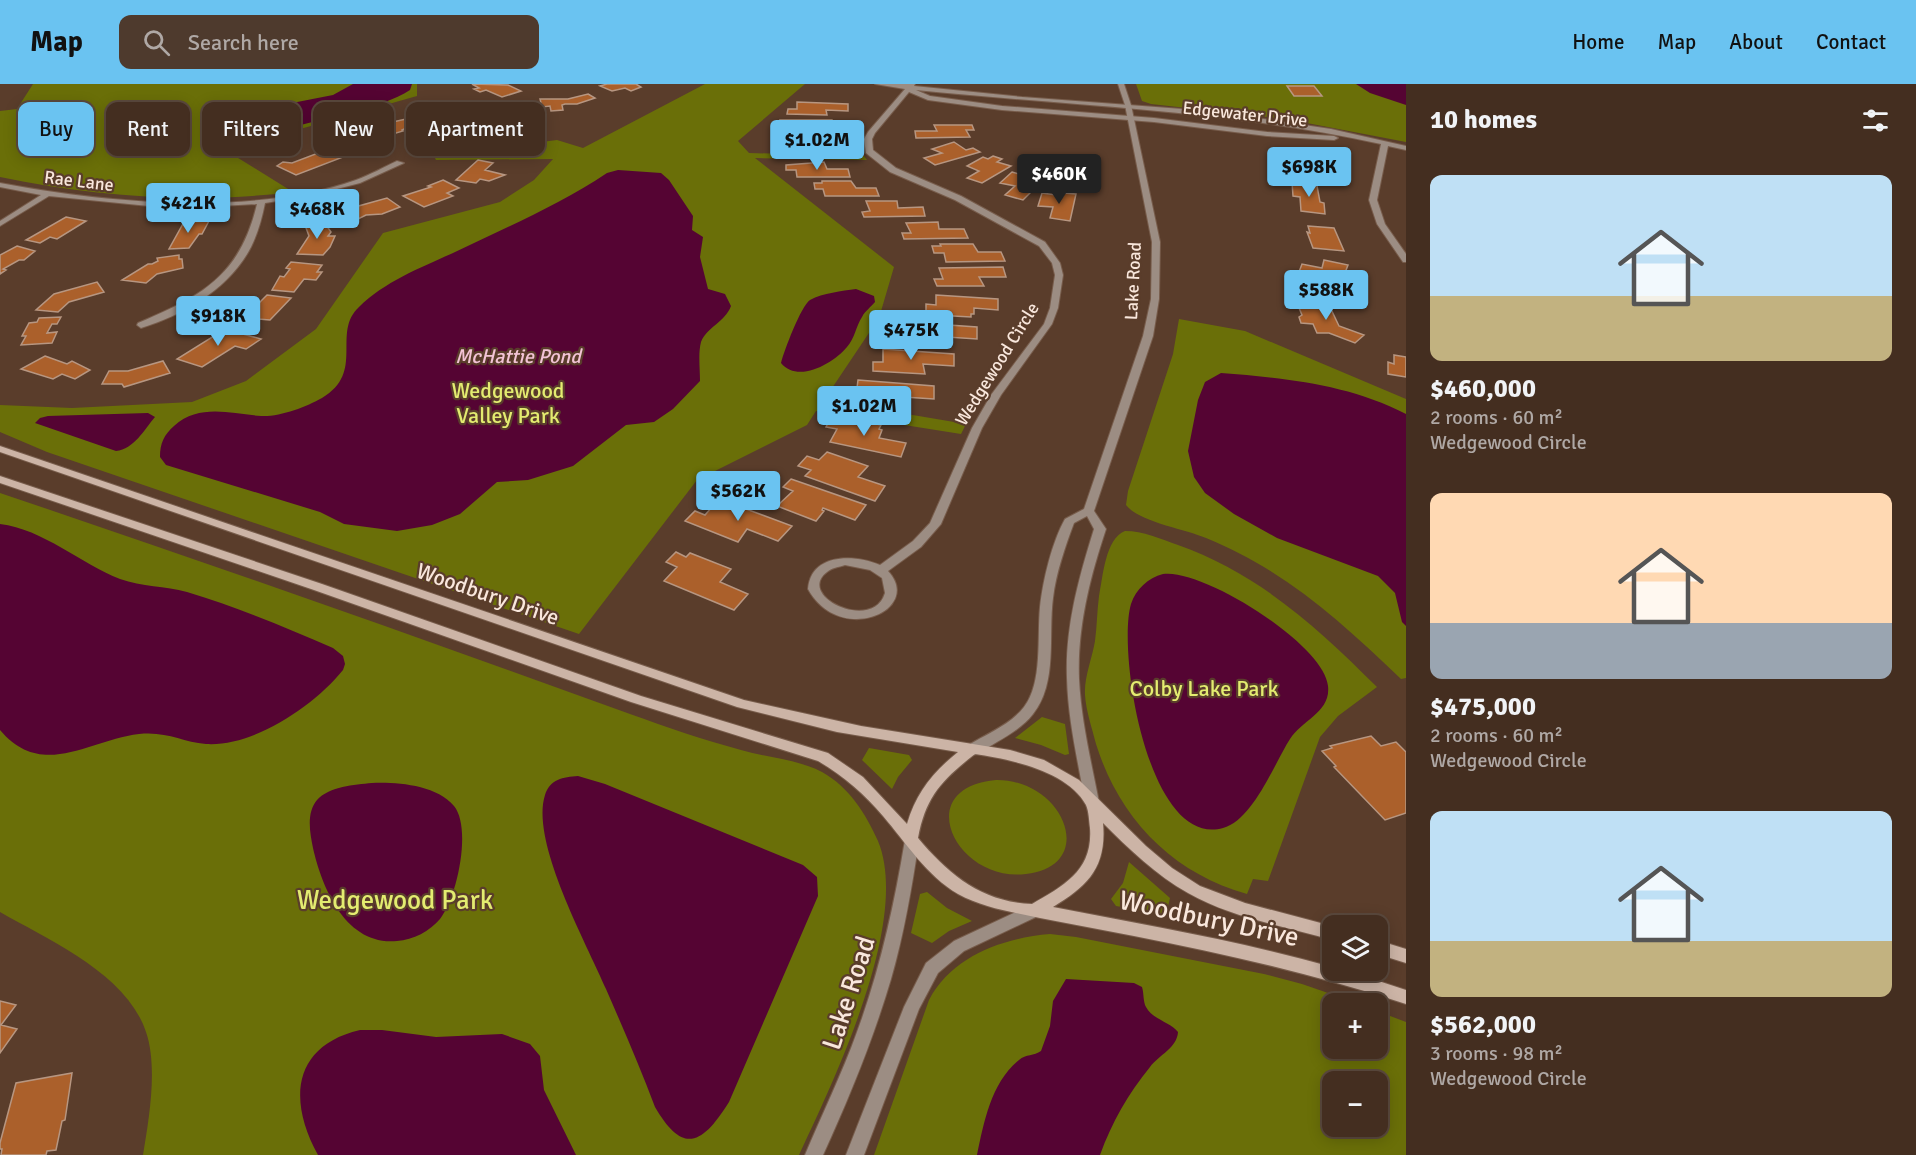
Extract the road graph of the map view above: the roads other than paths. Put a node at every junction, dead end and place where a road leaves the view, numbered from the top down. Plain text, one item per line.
1 (878, 84) edge
2 (1121, 84) edge
3 (910, 86) edge
4 (1128, 105) junction
5 (1131, 118) junction
6 (1355, 138) junction
7 (1385, 143) junction
8 (1406, 148) edge
9 (400, 163) dead end
10 (0, 185) edge
11 (49, 193) junction
12 (262, 201) junction
13 (0, 224) edge
14 (1406, 260) edge
15 (141, 325) dead end
16 (0, 449) edge
17 (0, 479) edge
18 (1089, 511) junction
19 (880, 570) junction
20 (971, 750) junction
21 (1092, 803) junction
22 (912, 840) junction
23 (1033, 910) junction
24 (1322, 930) edge
25 (1388, 950) edge
26 (1406, 956) edge
27 (1406, 997) edge
28 (814, 1155) edge
29 (855, 1155) edge

1 - 3 street
2 - 4 street, Lake Road
3 - 4 street, Edgewater Drive
3 - 5 street, Edgewater Drive
3 - 19 street, Wedgewood Circle
4 - 5 street, Lake Road
4 - 6 street, Edgewater Drive
5 - 6 street, Edgewater Drive
5 - 18 street, Lake Road
6 - 7 street, Edgewater Drive
7 - 8 street, Edgewater Drive
7 - 14 street
9 - 12 street, Rae Lane
10 - 11 street, Rae Lane
11 - 12 street, Rae Lane
11 - 13 street
12 - 15 street
16 - 20 main road, Woodbury Drive
17 - 22 main road
18 - 20 street
18 - 21 street
19 - 19 street
20 - 21 main road
20 - 22 main road
21 - 23 main road
21 - 24 main road, Woodbury Drive
22 - 23 main road
22 - 28 street, Lake Road
23 - 27 main road, Woodbury Drive
23 - 29 street
25 - 26 main road

